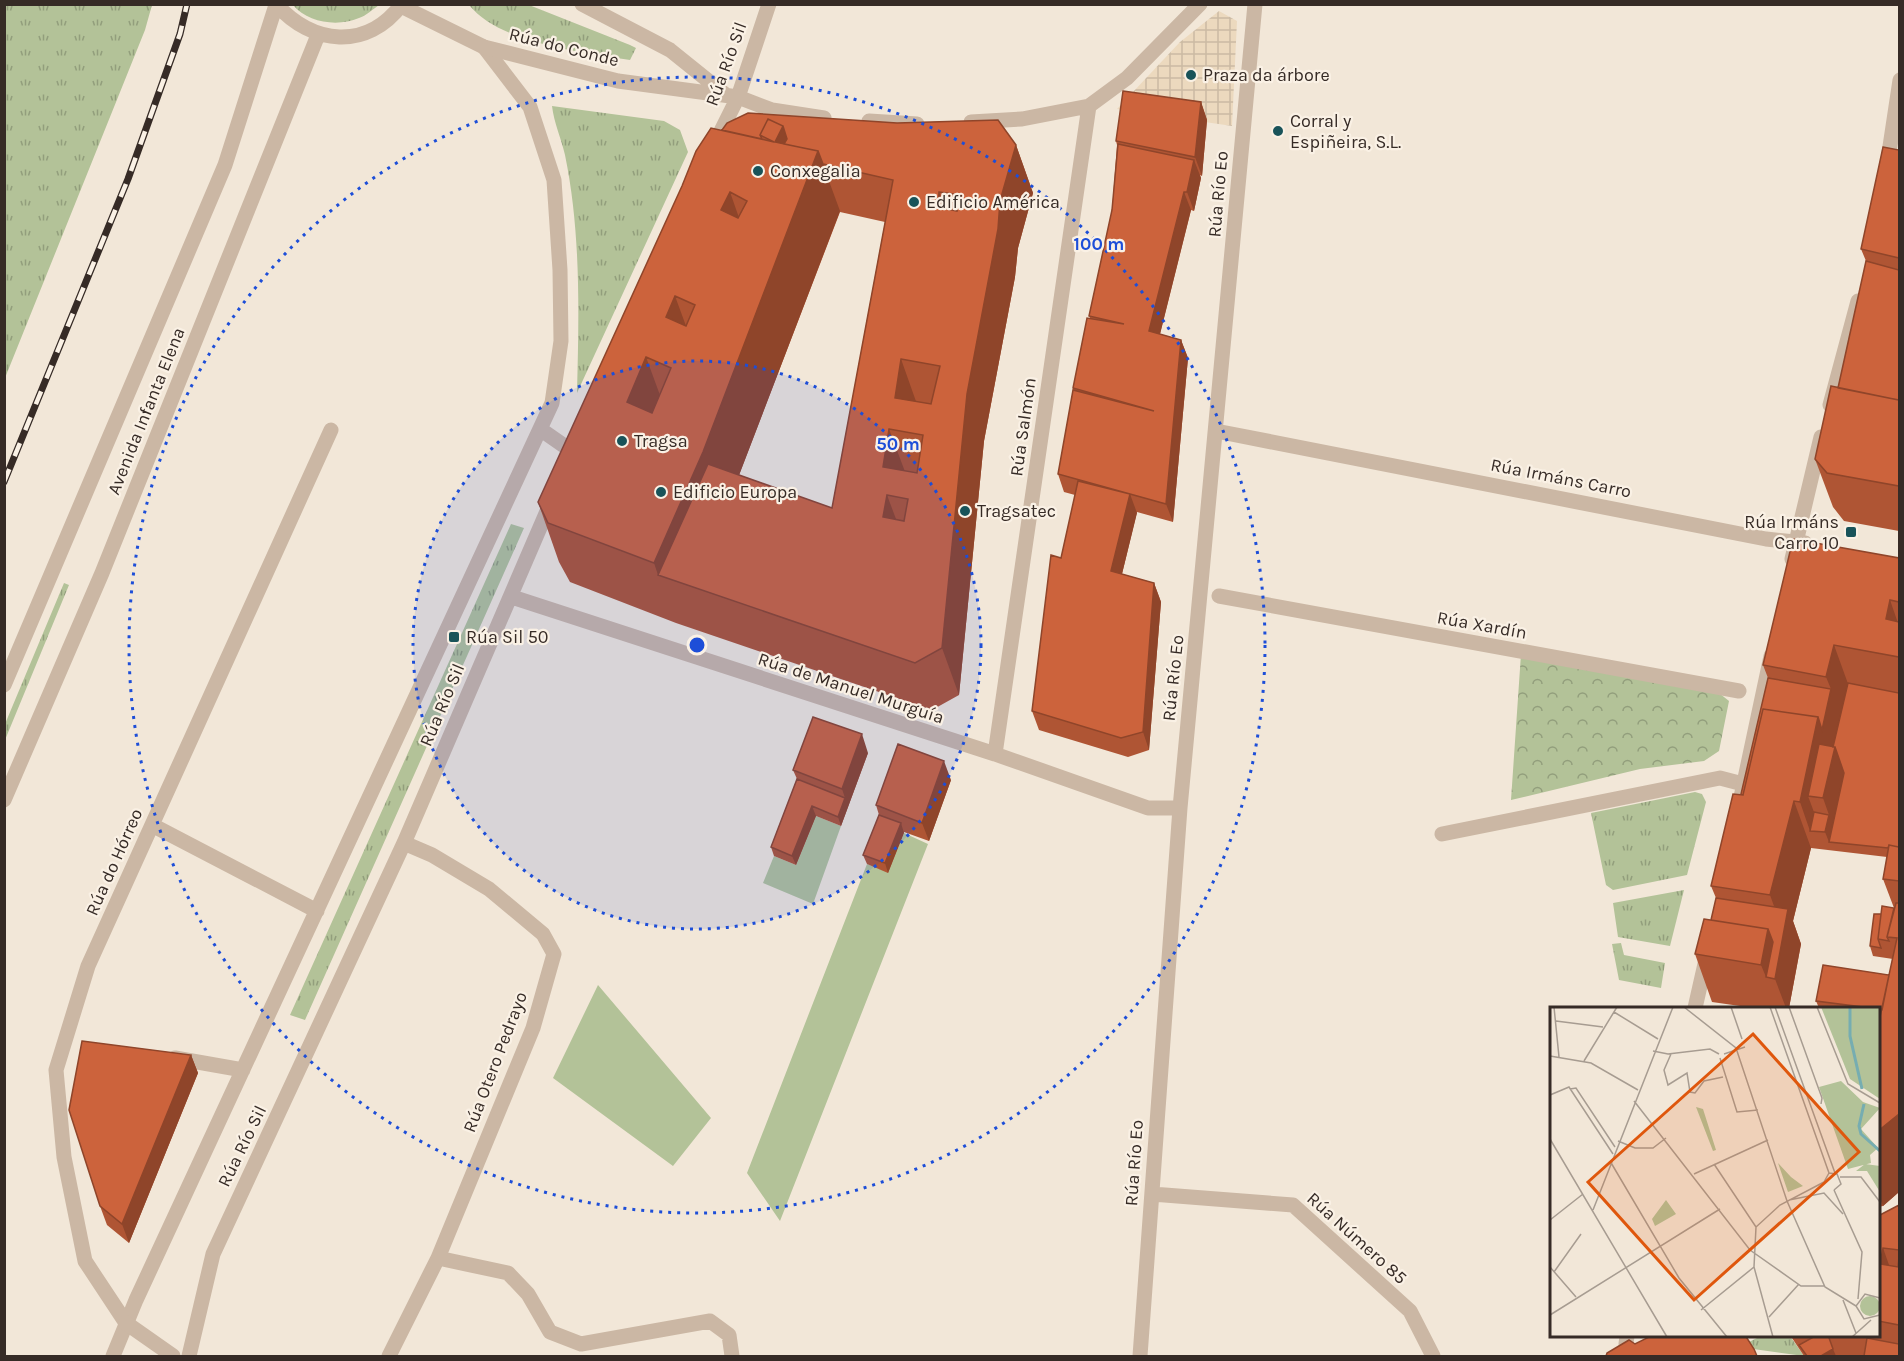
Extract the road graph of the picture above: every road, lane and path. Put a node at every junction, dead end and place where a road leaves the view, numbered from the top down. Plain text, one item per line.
1 (582, 4) edge
2 (769, 4) edge
3 (1200, 4) edge
4 (1255, 4) edge
5 (276, 5) edge
6 (402, 5) edge
7 (318, 35) junction
8 (484, 46) junction
9 (1899, 80) edge
10 (732, 96) junction
11 (1089, 106) junction
12 (835, 119) edge
13 (858, 120) edge
14 (951, 123) edge
15 (928, 124) edge
16 (708, 156) edge
17 (1884, 186) edge
18 (1862, 287) edge
19 (540, 429) junction
20 (331, 430) dead end
21 (1216, 431) junction
22 (573, 452) edge
23 (556, 491) edge
24 (1796, 542) junction
25 (1824, 546) edge
26 (1788, 575) edge
27 (1219, 596) dead end
28 (512, 597) junction
29 (1773, 645) edge
30 (4, 685) edge
31 (1739, 691) dead end
32 (995, 754) junction
33 (1743, 784) junction
34 (4, 800) edge
35 (1180, 808) junction
36 (1736, 818) edge
37 (152, 825) junction
38 (1442, 834) dead end
39 (404, 843) junction
40 (317, 911) junction
41 (1710, 941) edge
42 (1695, 1007) edge
43 (164, 1056) edge
44 (243, 1070) junction
45 (1152, 1194) junction
46 (438, 1258) junction
47 (126, 1323) junction
48 (1627, 1337) edge
49 (113, 1356) edge
50 (173, 1356) edge
51 (189, 1356) edge
52 (389, 1356) edge
53 (732, 1356) edge
54 (1140, 1356) edge
55 (1433, 1356) edge
56 (1633, 1356) edge

1 - 10 street, Rúa do Conde
2 - 10 street, Rúa Río Sil
3 - 11 street
4 - 21 street, Rúa Río Eo
5 - 7 street
5 - 30 street, Avenida Infanta Elena
6 - 7 street
6 - 8 street, Rúa do Conde
7 - 34 street, Avenida Infanta Elena
8 - 10 street, Rúa do Conde
8 - 19 street, Rúa Río Sil
9 - 17 street
10 - 12 street, Rúa do Conde
10 - 16 street, Rúa Río Sil
11 - 14 street
11 - 32 street, Rúa Salmón
13 - 15 street
18 - 24 street
19 - 22 street
19 - 40 street, Rúa Río Sil
20 - 37 street, Rúa do Hórreo
21 - 24 street, Rúa Irmáns Carro
21 - 35 street, Rúa Río Eo
23 - 28 street, Rúa Río Sil
24 - 25 street, Rúa Irmáns Carro
24 - 26 street
27 - 31 street, Rúa Xardín
28 - 32 street, Rúa de Manuel Murguía
28 - 39 street, Rúa Río Sil
29 - 33 street
32 - 35 street, Rúa de Manuel Murguía
33 - 36 street
33 - 38 street
35 - 45 street, Rúa Río Eo
37 - 40 street
37 - 47 street, Rúa do Hórreo
39 - 46 street, Rúa Otero Pedrayo
39 - 51 street, Rúa Río Sil
40 - 44 street, Rúa Río Sil
41 - 42 street
43 - 44 street
44 - 47 street, Rúa Río Sil
45 - 54 street, Rúa Río Eo
45 - 55 street, Rúa Número 85
46 - 52 street, Rúa Otero Pedrayo
46 - 53 street
47 - 49 street, Rúa Río Sil
47 - 50 street
48 - 56 street

